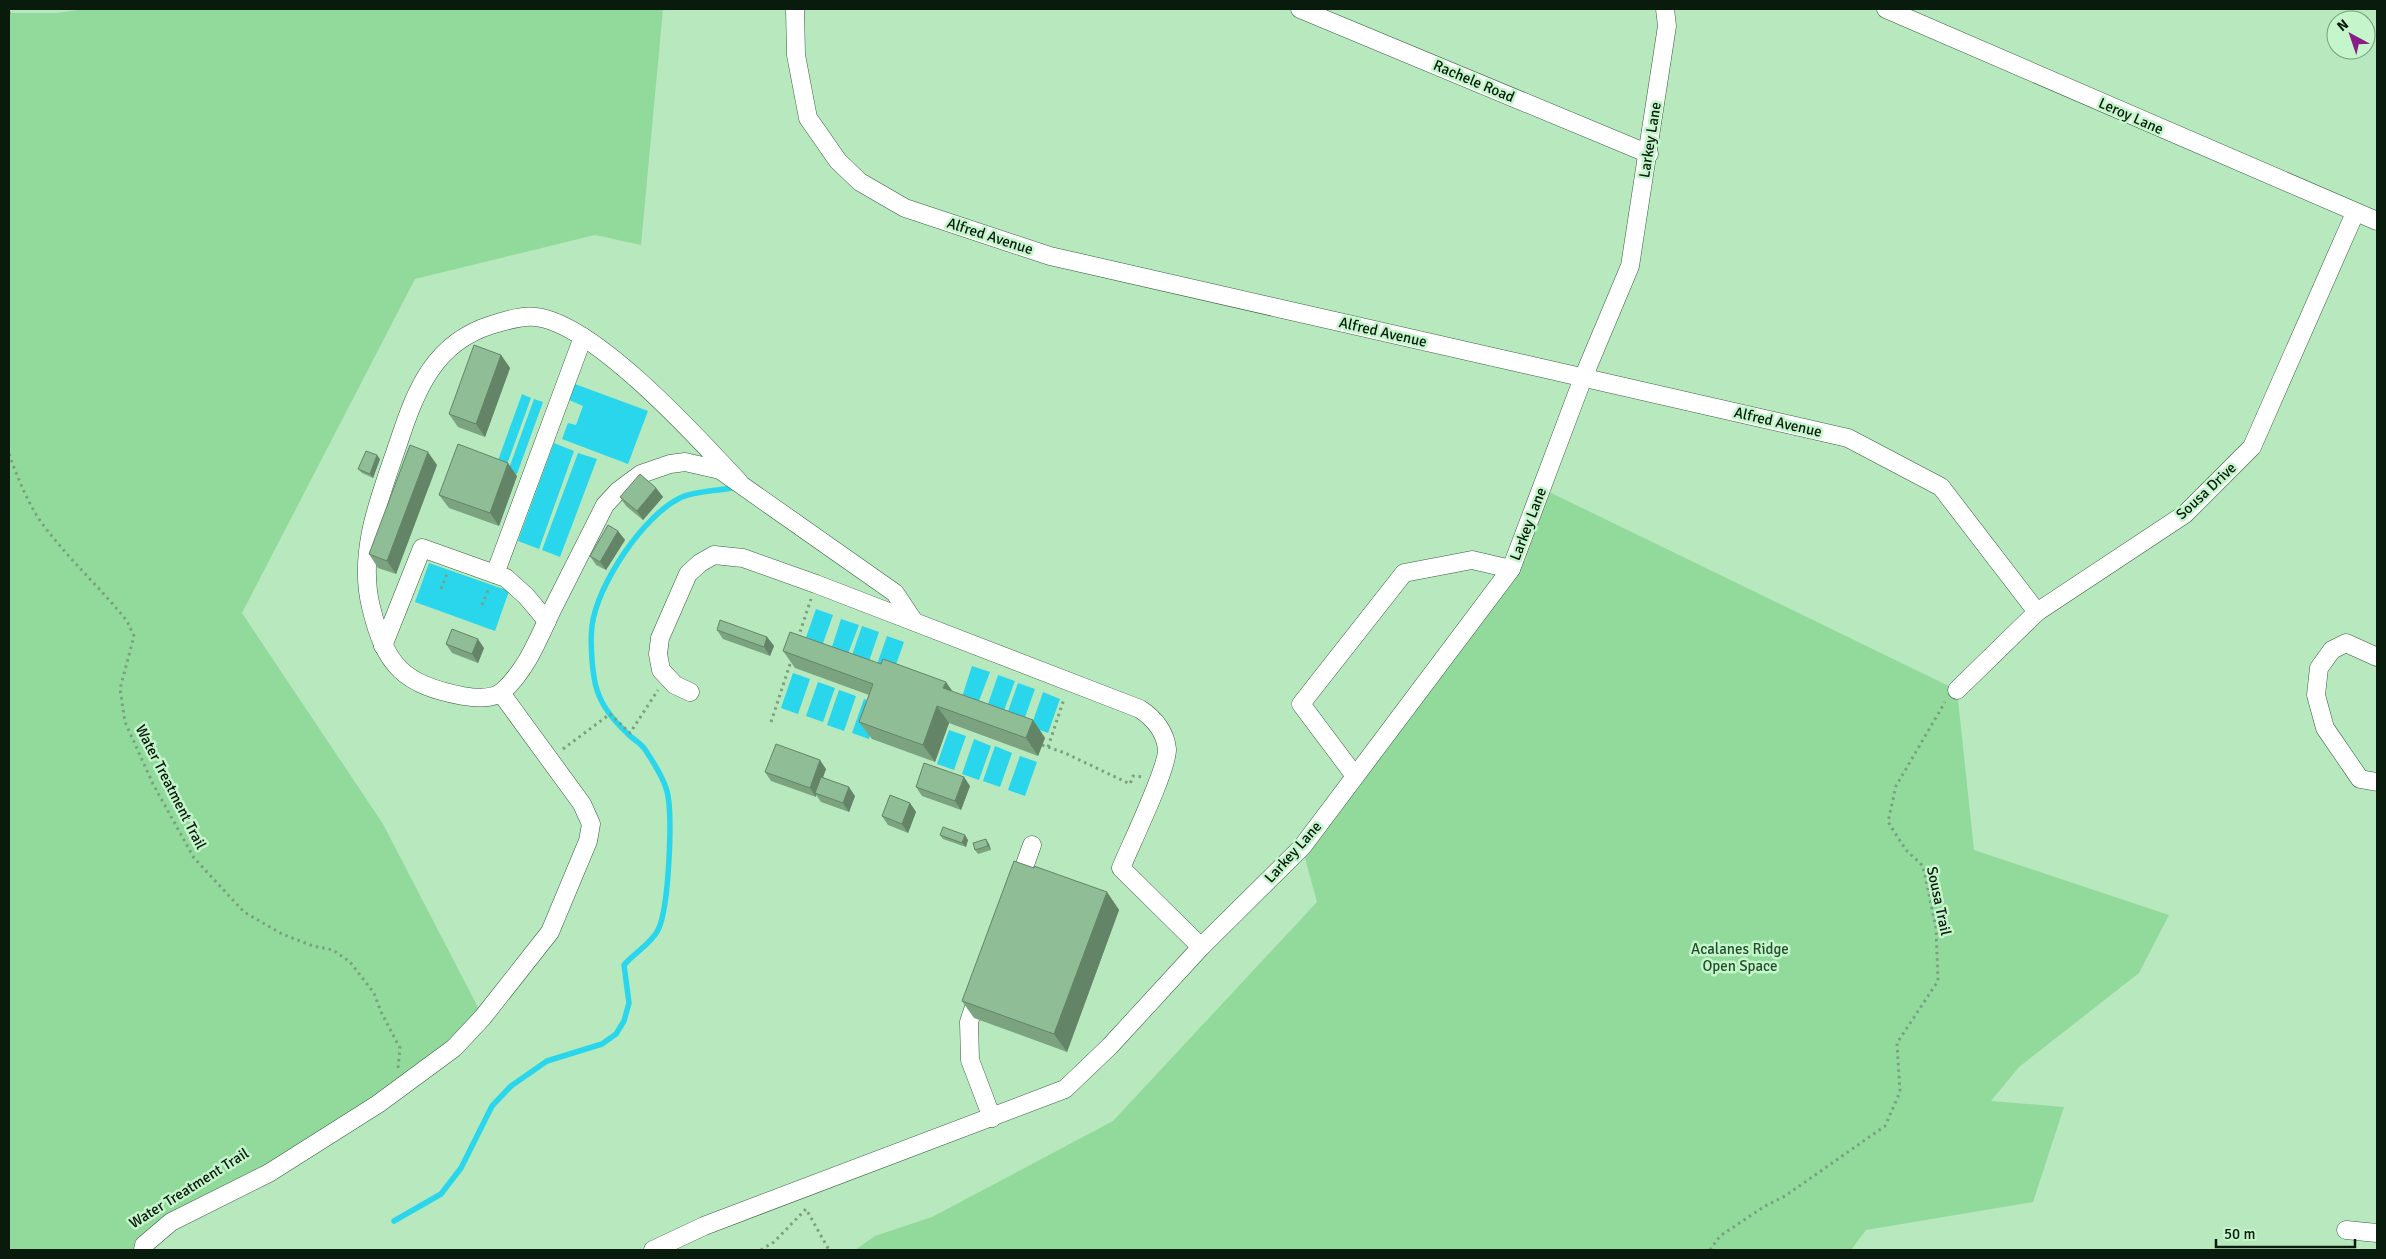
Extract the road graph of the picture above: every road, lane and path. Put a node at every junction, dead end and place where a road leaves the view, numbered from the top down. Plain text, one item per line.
1 (10, 9) edge
2 (794, 9) edge
3 (1300, 9) edge
4 (1665, 9) edge
5 (1886, 9) edge
6 (9, 14) edge
7 (1648, 154) junction
8 (2355, 213) junction
9 (2377, 221) edge
10 (583, 337) junction
11 (1583, 378) junction
12 (9, 454) edge
13 (739, 482) junction
14 (1511, 569) junction
15 (495, 574) junction
16 (816, 584) junction
17 (2037, 612) junction
18 (913, 620) junction
19 (547, 621) junction
20 (798, 639) edge
21 (383, 646) junction
22 (795, 648) edge
23 (2377, 657) edge
24 (667, 676) junction
25 (1070, 682) junction
26 (1957, 690) joint
27 (690, 692) dead end
28 (501, 693) junction
29 (771, 722) dead end
30 (1042, 745) dead end
31 (1048, 747) junction
32 (549, 760) junction
33 (1355, 776) junction
34 (1158, 780) junction
35 (2377, 782) edge
36 (1032, 846) dead end
37 (1012, 901) edge
38 (1201, 947) junction
39 (985, 975) edge
40 (398, 1074) dead end
41 (992, 1118) junction
42 (2346, 1230) dead end
43 (2377, 1233) edge
44 (143, 1250) edge
45 (653, 1250) edge
46 (761, 1250) edge
47 (829, 1250) edge
48 (1710, 1250) edge

1 - 6 path
2 - 11 street, Alfred Avenue
3 - 7 street, Rachele Road
4 - 7 street, Larkey Lane
5 - 8 street, Leroy Lane
7 - 11 street, Larkey Lane
8 - 9 street, Leroy Lane
8 - 17 street, Sousa Drive
10 - 13 street
10 - 15 street
10 - 21 street
11 - 14 street, Larkey Lane
11 - 17 street, Alfred Avenue
12 - 40 path, Water Treatment Trail
13 - 18 street
13 - 19 street
14 - 33 street, Larkey Lane
14 - 33 street
15 - 19 street
15 - 21 street
16 - 18 street
16 - 20 path
16 - 24 street
17 - 26 street, Sousa Drive
18 - 25 street
19 - 28 street
21 - 28 street
22 - 29 path
23 - 35 street
24 - 27 street
24 - 32 path
25 - 31 path
25 - 34 street
26 - 48 path, Sousa Trail
28 - 32 street
30 - 31 path
31 - 34 path
32 - 44 street
33 - 38 street, Larkey Lane
34 - 38 street
36 - 37 street
38 - 41 street, Larkey Lane
39 - 41 street
41 - 45 street, Larkey Lane
42 - 43 street
46 - 47 path

